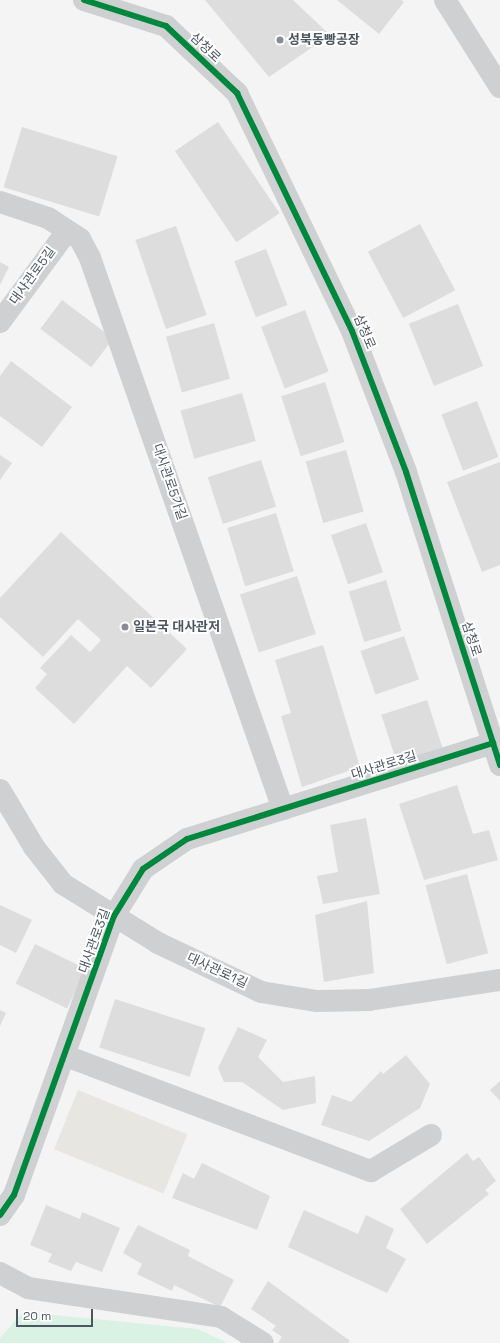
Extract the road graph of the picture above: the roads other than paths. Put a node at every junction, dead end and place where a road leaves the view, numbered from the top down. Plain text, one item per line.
1 (84, 0) edge
2 (445, 0) edge
3 (500, 87) edge
4 (0, 202) edge
5 (67, 231) junction
6 (0, 322) edge
7 (493, 743) junction
8 (500, 765) edge
9 (0, 790) edge
10 (283, 809) junction
11 (114, 916) junction
12 (500, 980) edge
13 (66, 1056) junction
14 (431, 1135) dead end
15 (0, 1215) edge
16 (0, 1273) edge
17 (264, 1343) edge

1 - 7 street, 삼청로
2 - 3 street
4 - 5 street, 대사관로5가길
5 - 6 street, 대사관로5길
5 - 10 street, 대사관로5가길
7 - 8 street, 삼청로
7 - 10 street, 대사관로3길
9 - 11 street, 대사관로1길
10 - 11 street, 대사관로3길
11 - 12 street, 대사관로1길
11 - 13 street, 대사관로3길
13 - 14 street
13 - 15 street, 대사관로3길
16 - 17 street

